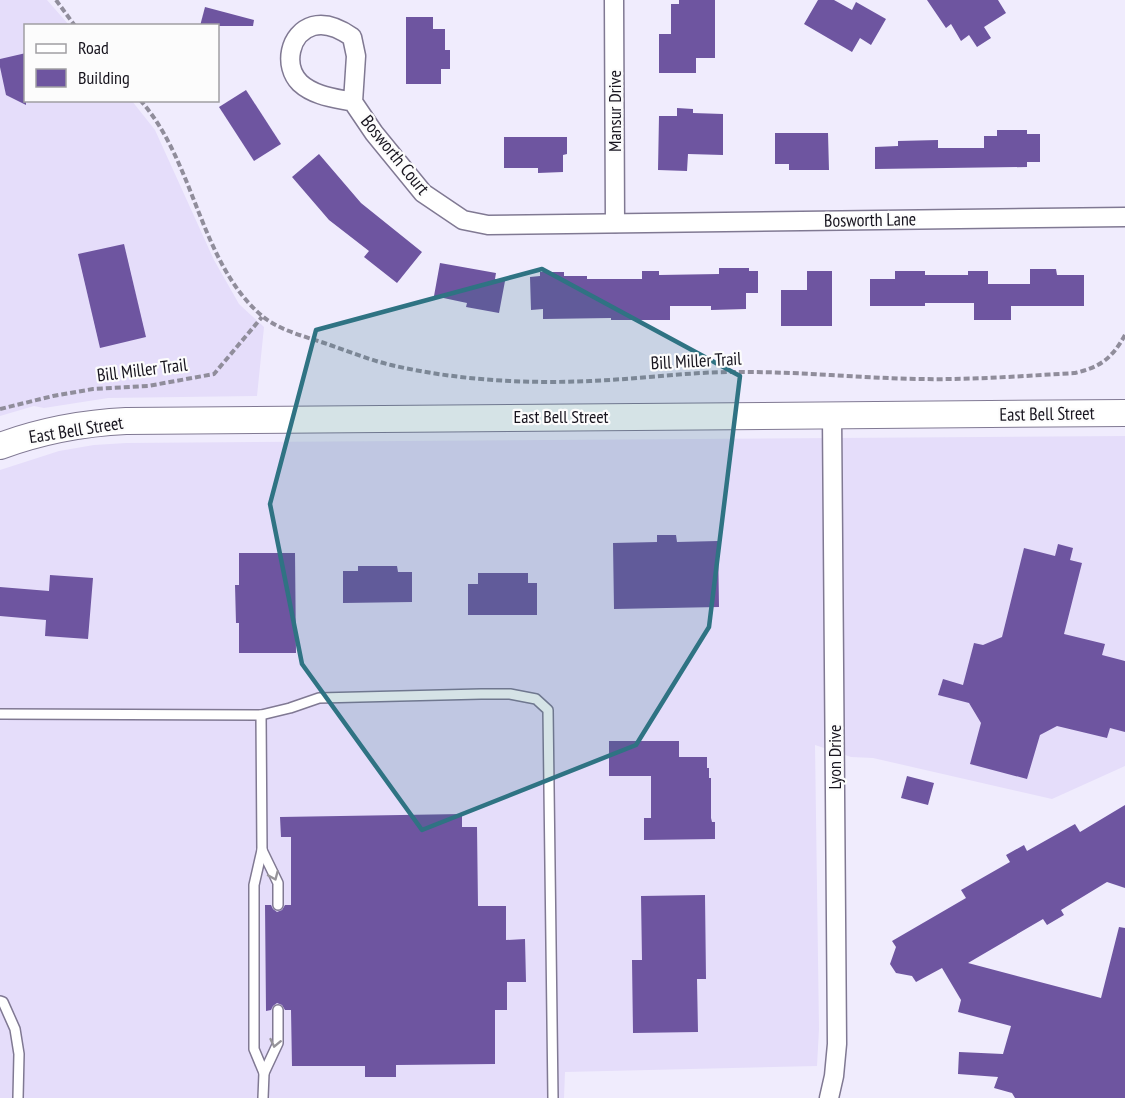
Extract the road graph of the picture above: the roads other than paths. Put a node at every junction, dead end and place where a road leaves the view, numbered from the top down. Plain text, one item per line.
1 (614, 0) edge
2 (352, 102) junction
3 (1125, 217) edge
4 (615, 223) junction
5 (1125, 413) edge
6 (832, 415) junction
7 (0, 446) edge
8 (0, 714) edge
9 (261, 715) junction
10 (262, 850) junction
11 (278, 905) dead end
12 (0, 1001) edge
13 (278, 1010) dead end
14 (264, 1073) junction
15 (18, 1098) edge
16 (263, 1098) edge
17 (553, 1098) edge
18 (829, 1098) edge

1 - 4 street, Mansur Drive
2 - 2 street, Bosworth Court
2 - 4 street, Bosworth Court
3 - 4 street, Bosworth Lane
5 - 6 main road, East Bell Street
6 - 7 main road, East Bell Street
6 - 18 street, Lyon Drive
8 - 9 lane
9 - 10 lane
9 - 17 lane
10 -> 11 lane
10 - 14 lane
12 - 15 lane
13 -> 14 lane
14 - 16 lane

